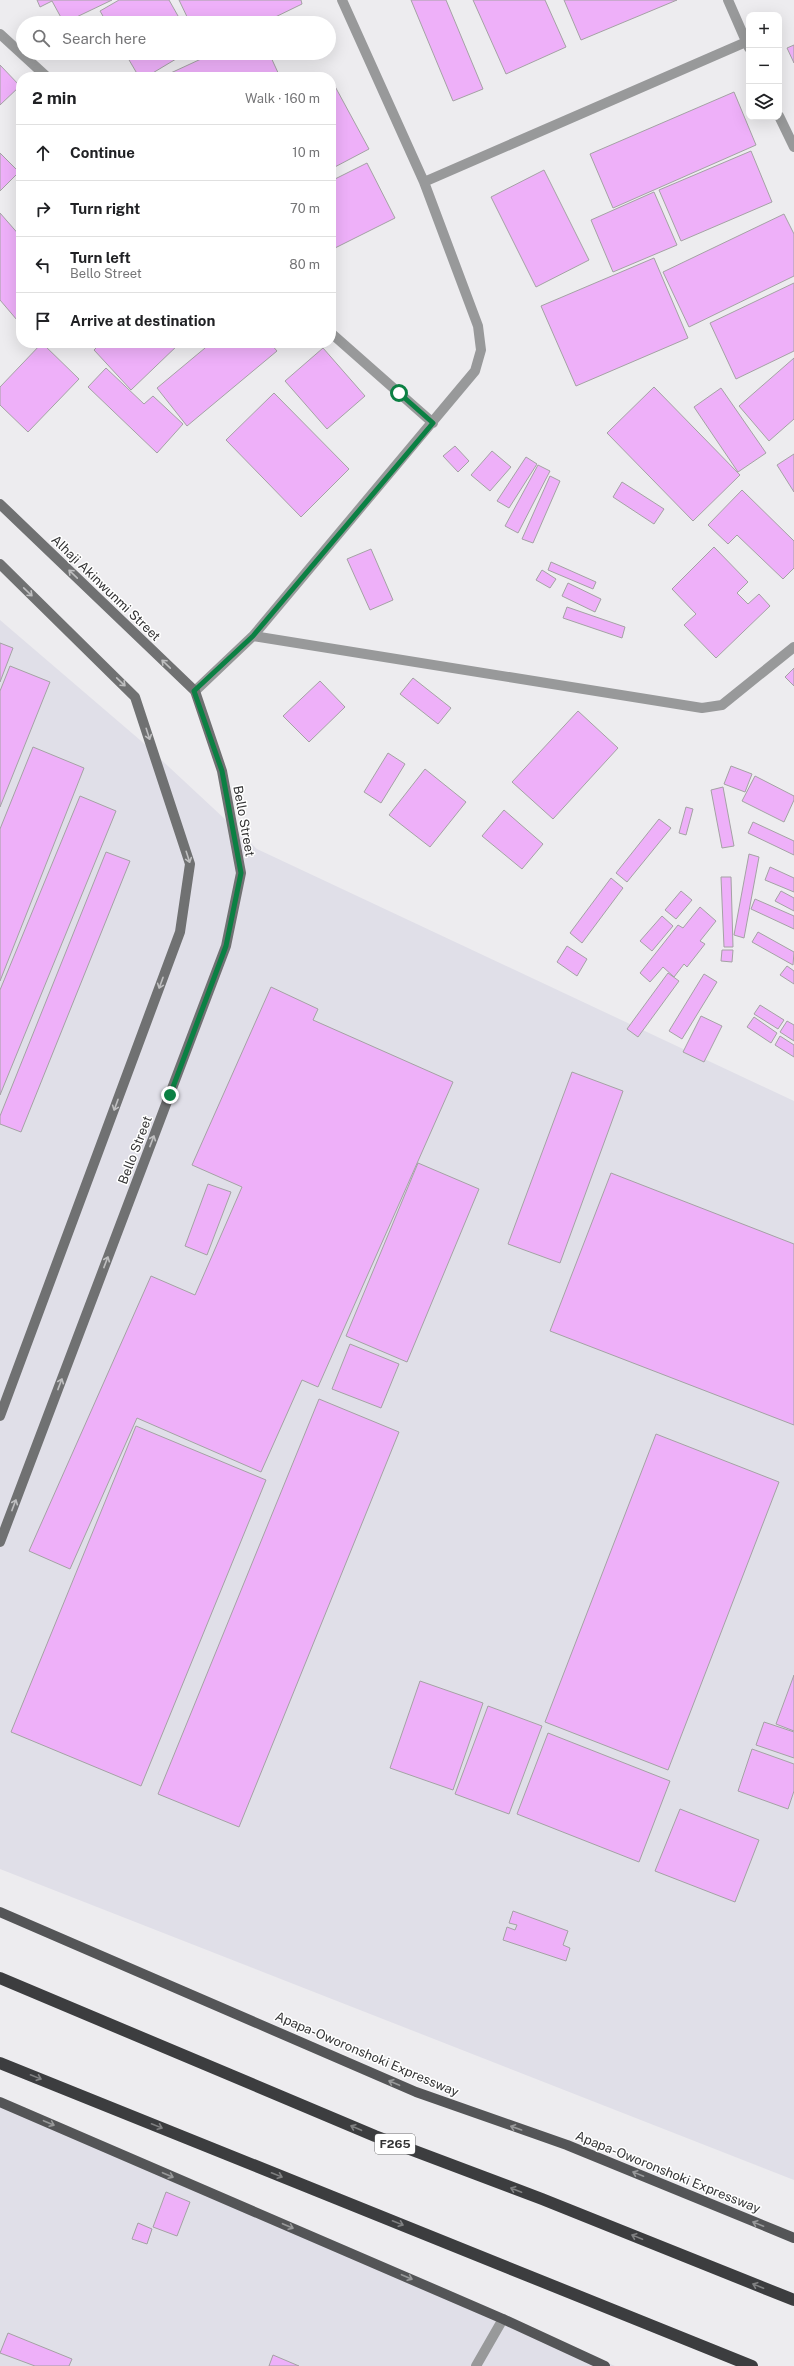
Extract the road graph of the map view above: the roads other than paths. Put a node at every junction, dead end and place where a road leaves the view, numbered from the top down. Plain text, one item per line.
1 (342, 0) edge
2 (728, 0) edge
3 (0, 34) edge
4 (746, 40) edge
5 (746, 46) edge
6 (16, 49) edge
7 (28, 60) edge
8 (42, 72) edge
9 (781, 120) edge
10 (794, 147) edge
11 (424, 182) junction
12 (336, 337) edge
13 (433, 423) junction
14 (0, 504) edge
15 (0, 564) edge
16 (253, 636) junction
17 (794, 647) edge
18 (194, 691) junction
19 (0, 1416) edge
20 (0, 1542) edge
21 (0, 1912) edge
22 (0, 1978) edge
23 (0, 2063) edge
24 (0, 2102) edge
25 (794, 2238) edge
26 (794, 2300) edge
27 (503, 2319) junction
28 (476, 2366) edge
29 (605, 2366) edge
30 (752, 2366) edge

1 - 11 street
2 - 4 street
3 - 6 street
5 - 11 street
7 - 8 street
9 - 10 street
11 - 13 street
12 - 13 street
13 - 16 street
18 -> 14 street, Alhaji Akinwunmi Street
15 -> 19 street
16 - 17 street
16 - 18 street
20 -> 18 street, Bello Street
25 -> 21 main road, Apapa-Oworonshoki Expressway
26 -> 22 highway, F265
23 -> 30 highway
24 -> 27 main road
27 - 28 street
27 - 29 main road

